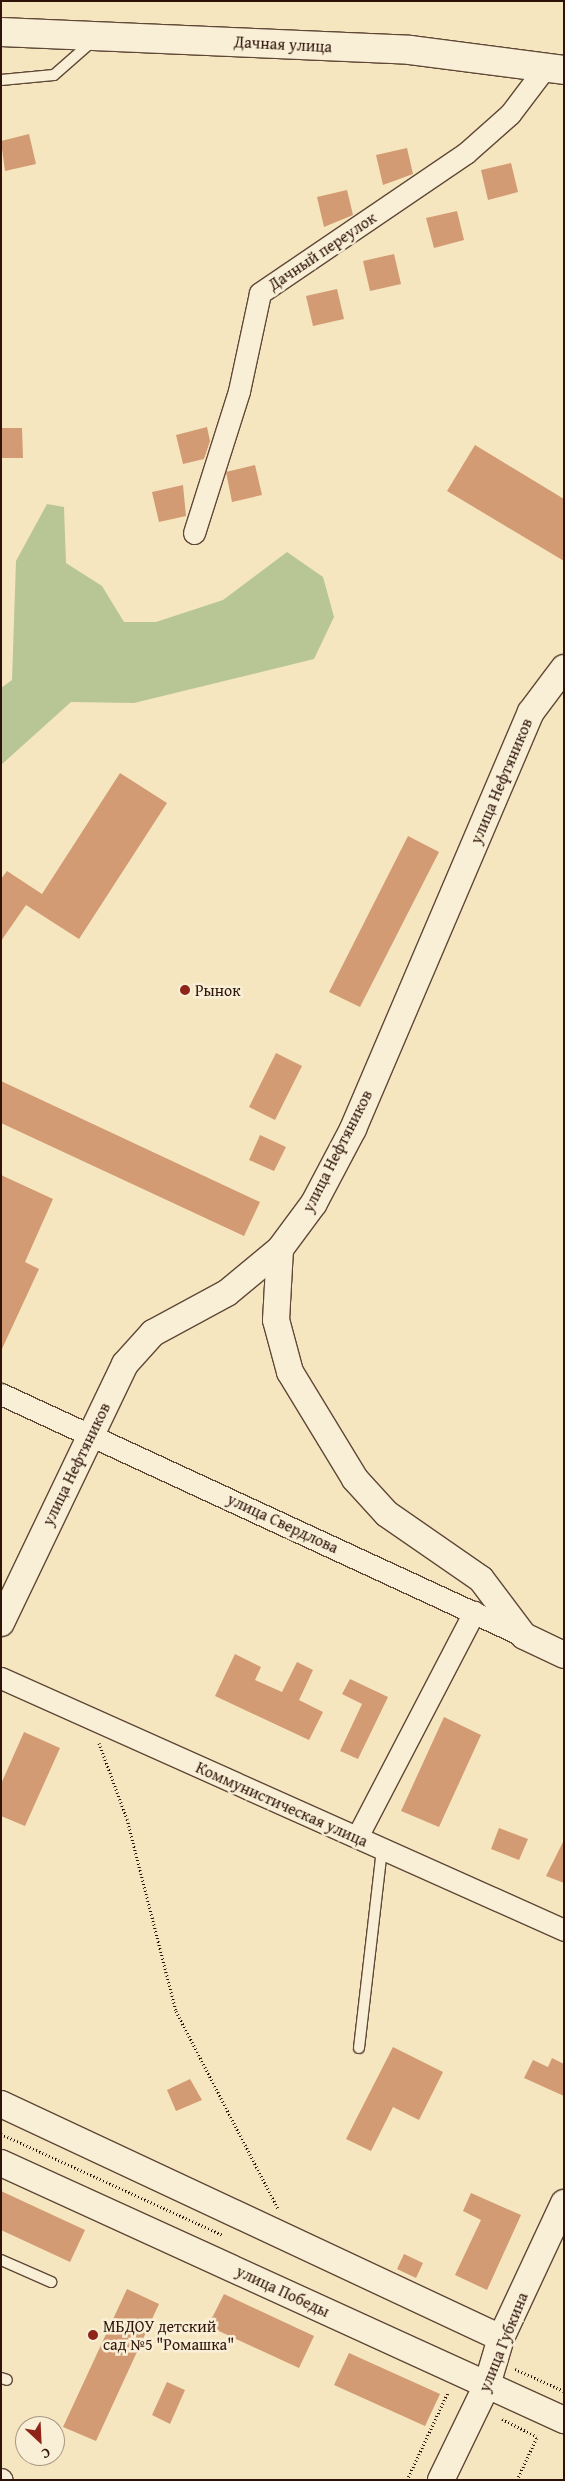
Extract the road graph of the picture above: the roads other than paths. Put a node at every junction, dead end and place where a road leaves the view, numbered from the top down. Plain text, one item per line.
1 (1, 32) edge
2 (99, 36) junction
3 (556, 68) edge
4 (1, 80) edge
5 (194, 533) dead end
6 (564, 668) edge
7 (280, 1249) junction
8 (1, 1394) edge
9 (89, 1432) junction
10 (474, 1612) junction
11 (1, 1623) edge
12 (524, 1636) junction
13 (564, 1655) edge
14 (1, 1678) edge
15 (357, 1838) junction
16 (382, 1849) junction
17 (564, 1930) edge
18 (359, 2048) dead end
19 (1, 2104) edge
20 (1, 2163) edge
21 (564, 2203) edge
22 (1, 2260) edge
23 (51, 2282) dead end
24 (501, 2338) junction
25 (487, 2384) junction
26 (564, 2420) edge
27 (441, 2480) edge

1 - 2 main road, Дачная улица
2 - 3 main road, Дачная улица
2 - 4 lane
3 - 5 street, Дачный переулок
6 - 7 street, улица Нефтяников
7 - 9 street, улица Нефтяников
7 - 12 street
8 - 9 street, улица Свердлова
9 - 10 street, улица Свердлова
9 - 11 street, улица Нефтяников
10 - 12 street, улица Свердлова
10 - 15 street
12 - 13 street, улица Свердлова
14 - 15 street, Коммунистическая улица
15 - 16 street, Коммунистическая улица
16 - 17 street, Коммунистическая улица
16 - 18 lane
19 - 24 street
20 - 25 street, улица Победы
21 - 24 street, улица Губкина
22 - 23 lane
24 - 25 street, улица Губкина
25 - 26 street, улица Победы
25 - 27 street, улица Губкина

